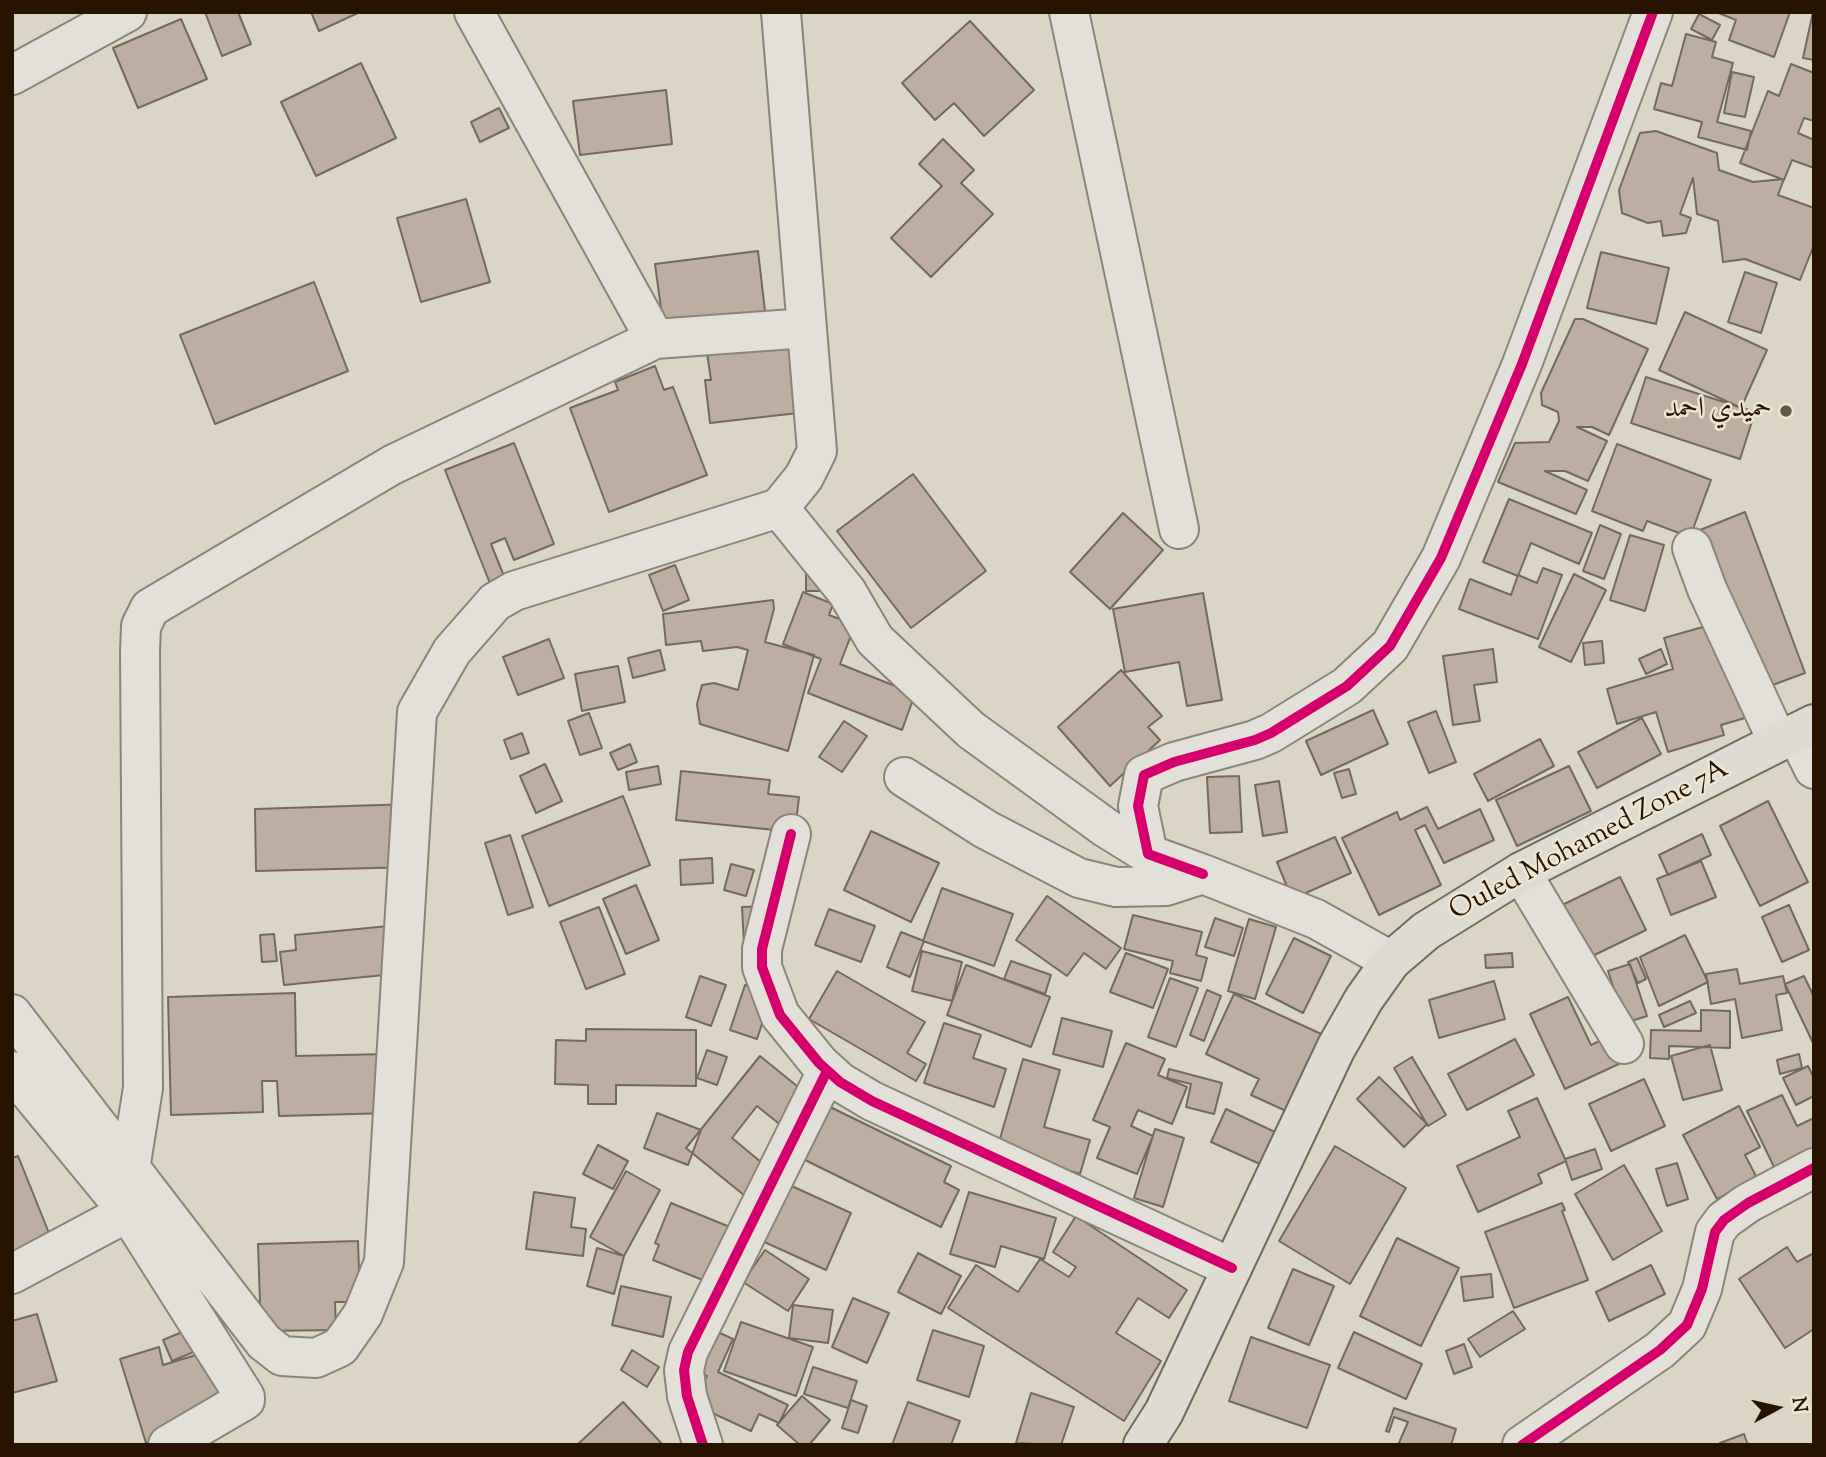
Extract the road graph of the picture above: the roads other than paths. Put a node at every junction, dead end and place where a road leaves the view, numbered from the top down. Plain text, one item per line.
1 (127, 12) edge
2 (474, 12) edge
3 (781, 12) edge
4 (1069, 12) edge
5 (1653, 12) edge
6 (12, 75) edge
7 (807, 328) junction
8 (655, 339) junction
9 (779, 508) junction
10 (1179, 529) dead end
11 (1692, 548) dead end
12 (1796, 733) edge
13 (1814, 769) edge
14 (904, 777) dead end
15 (791, 834) dead end
16 (1149, 854) junction
17 (1521, 873) junction
18 (1203, 874) junction
19 (1391, 961) junction
20 (12, 1014) edge
21 (1624, 1044) dead end
22 (12, 1071) edge
23 (827, 1071) junction
24 (1814, 1168) edge
25 (130, 1169) junction
26 (128, 1212) junction
27 (1232, 1268) junction
28 (12, 1273) edge
29 (168, 1445) edge
30 (703, 1445) edge
31 (1143, 1445) edge
32 (1522, 1445) edge

1 - 6 street
2 - 8 street
3 - 7 street
4 - 10 street
5 - 16 street
7 - 8 street
7 - 9 street
8 - 25 street
9 - 16 street
9 - 25 street
11 - 12 street
12 - 13 street
12 - 17 main road, Ouled Mohamed Zone 7A
14 - 18 street
15 - 23 street
16 - 18 street
17 - 19 main road, Ouled Mohamed Zone 7A
17 - 21 street
18 - 19 street
19 - 27 main road, Ouled Mohamed Zone 7A
20 - 25 street
22 - 26 street
23 - 27 street
23 - 30 street
24 - 32 street
26 - 28 street
26 - 29 street
27 - 31 main road, Ouled Mohamed Zone 7A

